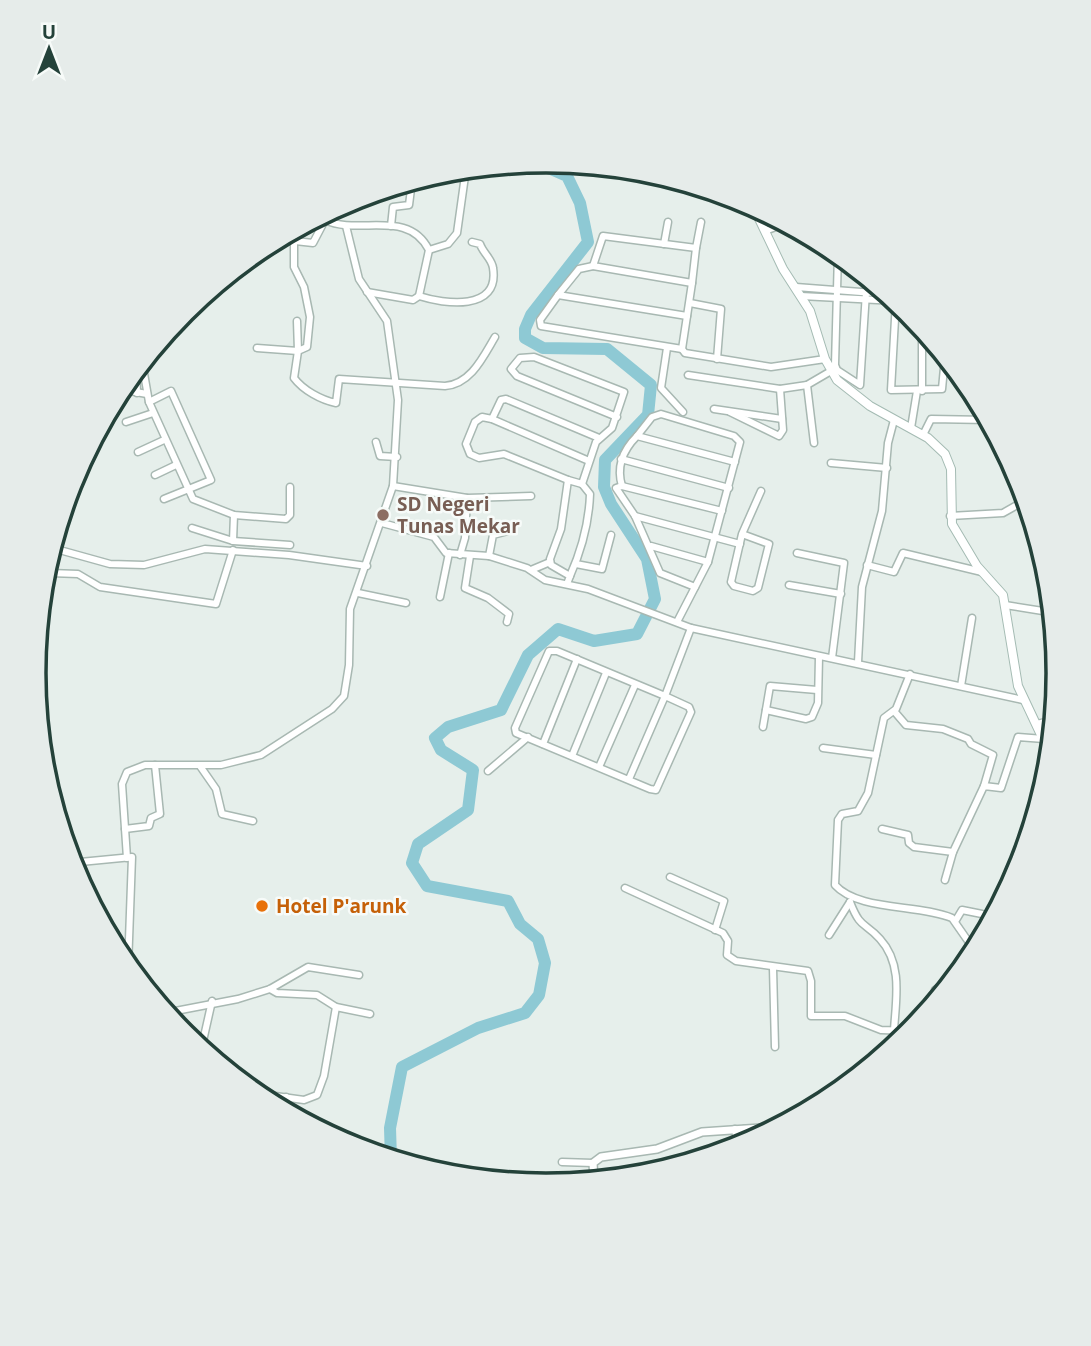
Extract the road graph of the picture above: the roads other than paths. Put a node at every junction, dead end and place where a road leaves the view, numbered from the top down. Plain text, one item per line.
1 (464, 180) edge
2 (411, 192) edge
3 (332, 221) edge
4 (668, 222) dead end
5 (701, 222) dead end
6 (761, 222) edge
7 (346, 226) junction
8 (391, 226) junction
9 (319, 228) edge
10 (773, 228) edge
11 (765, 231) junction
12 (296, 240) edge
13 (294, 241) edge
14 (472, 242) dead end
15 (664, 244) junction
16 (696, 248) junction
17 (429, 250) junction
18 (593, 266) junction
19 (837, 267) edge
20 (692, 284) junction
21 (796, 287) junction
22 (866, 290) edge
23 (366, 292) junction
24 (558, 295) junction
25 (836, 295) junction
26 (419, 296) junction
27 (802, 296) junction
28 (874, 296) edge
29 (866, 297) junction
30 (877, 298) edge
31 (690, 303) junction
32 (895, 315) edge
33 (687, 316) junction
34 (297, 321) dead end
35 (495, 337) dead end
36 (921, 343) edge
37 (257, 348) dead end
38 (667, 348) junction
39 (682, 349) junction
40 (298, 351) junction
41 (716, 359) junction
42 (825, 359) junction
43 (831, 370) junction
44 (945, 372) edge
45 (688, 375) dead end
46 (144, 376) edge
47 (398, 383) junction
48 (807, 385) junction
49 (136, 387) edge
50 (780, 388) junction
51 (919, 391) junction
52 (132, 392) edge
53 (136, 393) junction
54 (146, 394) junction
55 (149, 402) junction
56 (714, 409) dead end
57 (683, 412) dead end
58 (730, 412) junction
59 (153, 413) junction
60 (617, 417) junction
61 (492, 419) junction
62 (782, 419) junction
63 (894, 420) junction
64 (977, 420) edge
65 (126, 422) dead end
66 (911, 428) junction
67 (923, 435) junction
68 (637, 436) junction
69 (599, 438) junction
70 (164, 440) junction
71 (376, 442) dead end
72 (814, 443) dead end
73 (138, 452) dead end
74 (397, 457) junction
75 (621, 459) junction
76 (589, 461) junction
77 (735, 463) junction
78 (831, 463) dead end
79 (176, 465) junction
80 (887, 468) junction
81 (155, 475) dead end
82 (568, 480) junction
83 (582, 484) junction
84 (393, 486) junction
85 (622, 486) junction
86 (290, 487) dead end
87 (729, 488) junction
88 (188, 490) junction
89 (761, 491) dead end
90 (531, 496) dead end
91 (467, 498) junction
92 (164, 499) dead end
93 (1016, 505) edge
94 (722, 511) junction
95 (234, 515) junction
96 (635, 516) junction
97 (950, 516) junction
98 (382, 523) junction
99 (192, 528) dead end
100 (508, 531) dead end
101 (742, 534) junction
102 (611, 536) dead end
103 (715, 537) junction
104 (233, 541) junction
105 (289, 544) dead end
106 (740, 544) junction
107 (63, 545) edge
108 (650, 546) junction
109 (233, 550) junction
110 (449, 553) junction
111 (797, 553) dead end
112 (460, 555) junction
113 (470, 556) junction
114 (489, 556) junction
115 (550, 562) junction
116 (708, 562) junction
117 (576, 564) junction
118 (867, 565) junction
119 (367, 566) junction
120 (57, 569) edge
121 (531, 570) junction
122 (984, 573) junction
123 (570, 576) junction
124 (567, 584) junction
125 (789, 585) dead end
126 (695, 587) junction
127 (358, 593) junction
128 (841, 594) junction
129 (440, 597) dead end
130 (406, 603) dead end
131 (1005, 605) junction
132 (1041, 610) edge
133 (972, 618) dead end
134 (507, 622) dead end
135 (677, 622) junction
136 (691, 628) junction
137 (819, 657) junction
138 (832, 658) junction
139 (577, 659) junction
140 (859, 662) junction
141 (606, 673) junction
142 (910, 674) junction
143 (635, 685) junction
144 (961, 686) junction
145 (817, 690) junction
146 (665, 696) junction
147 (1023, 700) junction
148 (766, 710) junction
149 (894, 711) junction
150 (1042, 724) edge
151 (1038, 726) junction
152 (1042, 726) edge
153 (763, 727) dead end
154 (1041, 733) edge
155 (528, 737) junction
156 (1041, 739) edge
157 (543, 744) junction
158 (823, 748) dead end
159 (876, 755) junction
160 (572, 756) junction
161 (155, 765) junction
162 (200, 766) junction
163 (599, 767) junction
164 (488, 771) dead end
165 (629, 779) junction
166 (984, 786) junction
167 (253, 821) dead end
168 (125, 829) junction
169 (882, 829) dead end
170 (953, 852) junction
171 (127, 858) junction
172 (83, 862) edge
173 (670, 877) dead end
174 (945, 880) dead end
175 (625, 888) dead end
176 (852, 900) junction
177 (982, 914) dead end
178 (956, 920) junction
179 (715, 930) junction
180 (829, 935) dead end
181 (968, 940) edge
182 (129, 949) edge
183 (773, 968) junction
184 (359, 975) dead end
185 (270, 989) junction
186 (212, 1002) junction
187 (336, 1007) junction
188 (177, 1010) edge
189 (370, 1014) dead end
190 (897, 1029) edge
191 (896, 1030) edge
192 (204, 1038) edge
193 (775, 1047) dead end
194 (279, 1096) edge
195 (286, 1097) junction
196 (286, 1100) edge
197 (735, 1129) junction
198 (744, 1129) joint
199 (751, 1129) edge
200 (736, 1135) edge
201 (562, 1162) dead end
202 (593, 1163) junction
203 (593, 1171) edge

1 - 17 street
2 - 8 street
3 - 7 street
4 - 15 street
5 - 16 street
6 - 11 main road
7 - 8 street
7 - 23 street
8 - 17 street
9 - 12 street
10 - 11 street
11 - 21 main road
13 - 40 street
14 - 26 street
15 - 16 street
15 - 18 street
16 - 20 street
17 - 26 street
18 - 20 street
18 - 24 street
19 - 25 street
20 - 31 street
21 - 25 street
21 - 27 main road
22 - 29 street
23 - 26 street
23 - 47 street
24 - 33 street
24 - 38 street
25 - 27 street
25 - 29 street
25 - 29 street
27 - 42 main road
28 - 29 street
29 - 30 street
31 - 33 street
31 - 41 street
32 - 51 street
33 - 39 street
34 - 40 street
35 - 47 street
36 - 51 street
37 - 40 street
38 - 39 street
38 - 57 street
39 - 41 street
40 - 47 street
41 - 42 street
42 - 43 main road
43 - 48 street
43 - 63 main road
44 - 51 street
45 - 50 street
46 - 54 street
47 - 74 street
48 - 50 street
48 - 72 street
49 - 53 street
50 - 62 street
51 - 66 street
52 - 53 street
53 - 54 street
54 - 55 street
55 - 59 street
55 - 88 street
56 - 58 street
58 - 62 street
58 - 62 street
59 - 65 street
59 - 70 street
60 - 60 street
60 - 69 street
61 - 69 street
61 - 76 street
61 - 82 street
63 - 66 main road
63 - 80 street
64 - 67 street
66 - 67 main road
67 - 97 main road
68 - 75 street
68 - 77 street
68 - 77 street
69 - 76 street
70 - 73 street
70 - 79 street
71 - 74 street
74 - 84 street
75 - 85 street
75 - 87 street
76 - 83 street
77 - 87 street
78 - 80 street
79 - 81 street
79 - 88 street
80 - 118 street
82 - 83 street
82 - 115 street
83 - 117 street
84 - 91 street
84 - 98 street
85 - 94 street
85 - 96 street
86 - 95 street
87 - 94 street
88 - 92 street
88 - 95 street
89 - 101 street
90 - 91 street
91 - 112 street
93 - 97 street
94 - 103 street
95 - 104 street
96 - 103 street
96 - 108 street
97 - 122 main road
98 - 110 street
98 - 119 street
99 - 104 street
100 - 114 street
101 - 106 street
101 - 106 street
102 - 117 street
103 - 106 street
103 - 116 street
104 - 105 street
107 - 109 street
108 - 116 street
108 - 126 street
109 - 119 street
109 - 120 street
110 - 112 street
110 - 129 street
111 - 128 street
112 - 113 street
113 - 114 street
113 - 134 street
114 - 121 street
115 - 121 street
115 - 123 street
116 - 126 street
117 - 123 street
118 - 122 street
118 - 140 street
119 - 127 street
121 - 124 street
122 - 131 main road
123 - 124 street
124 - 135 street
125 - 128 street
126 - 135 street
127 - 130 street
127 - 162 street
128 - 138 street
131 - 132 street
131 - 147 main road
133 - 144 street
135 - 136 street
136 - 137 street
136 - 146 street
137 - 138 street
137 - 145 street
138 - 140 street
139 - 141 street
139 - 155 street
139 - 157 street
140 - 142 street
141 - 143 street
141 - 160 street
142 - 144 street
142 - 149 street
143 - 146 street
143 - 163 street
144 - 147 street
145 - 148 street
145 - 148 street
146 - 165 street
146 - 165 street
147 - 151 main road
148 - 153 street
149 - 159 street
149 - 166 street
150 - 151 street
151 - 152 street
151 - 154 main road
155 - 157 street
155 - 164 street
156 - 166 street
157 - 160 street
158 - 159 street
159 - 176 street
160 - 163 street
161 - 162 street
161 - 168 street
161 - 168 street
162 - 167 street
163 - 165 street
166 - 170 street
168 - 171 street
169 - 170 street
170 - 174 street
171 - 172 street
171 - 182 street
173 - 179 street
175 - 179 street
176 - 178 street
176 - 180 street
176 - 190 street
177 - 178 street
178 - 181 street
179 - 183 street
183 - 191 street
183 - 193 street
184 - 185 street
185 - 186 street
185 - 187 street
186 - 188 street
186 - 192 street
187 - 189 street
187 - 195 street
194 - 195 street
195 - 196 street
197 - 198 street
197 - 200 street
197 - 202 street
198 - 199 street
201 - 202 street
202 - 203 street

